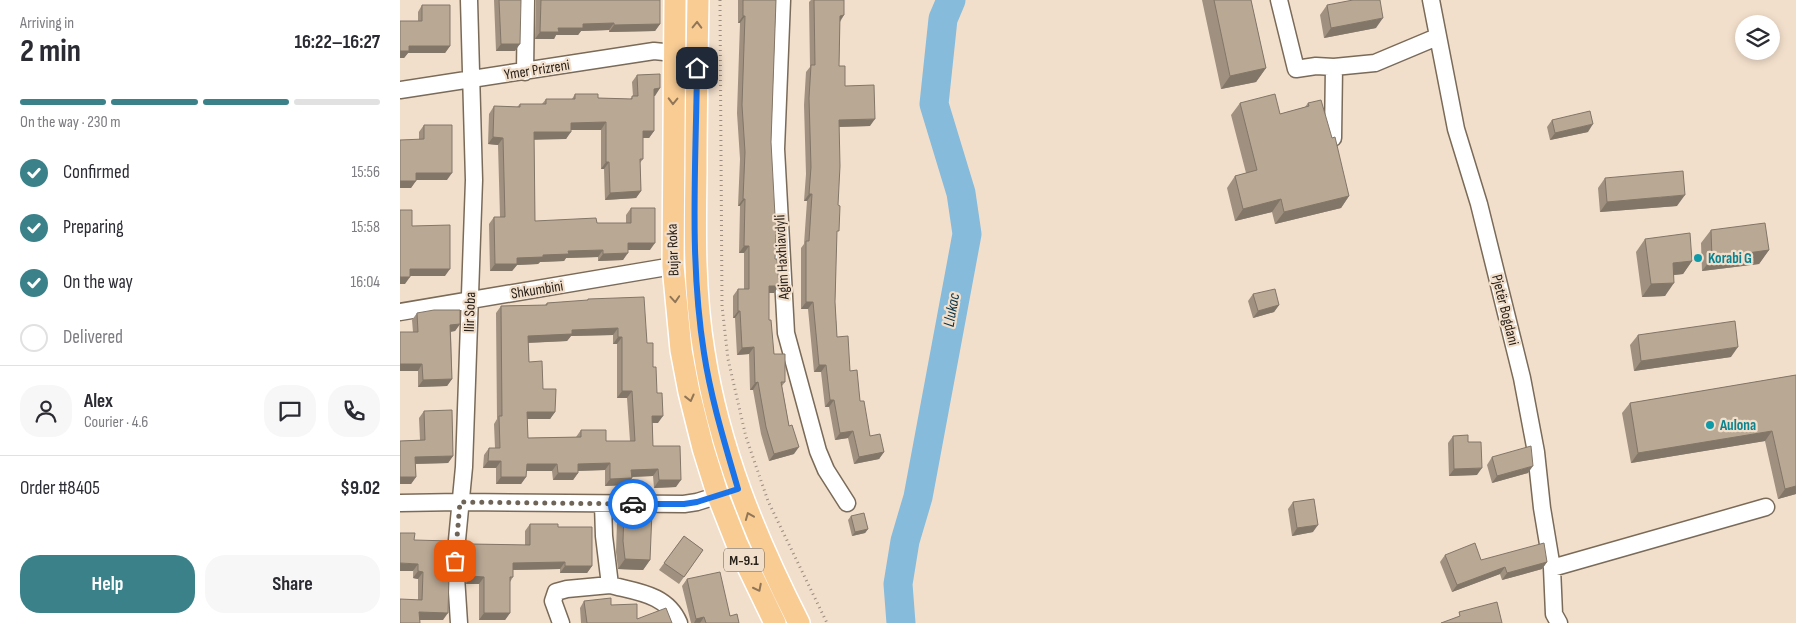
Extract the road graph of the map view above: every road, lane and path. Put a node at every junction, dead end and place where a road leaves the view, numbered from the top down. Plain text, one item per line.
1 (469, 0) edge
2 (526, 0) edge
3 (675, 0) edge
4 (698, 0) edge
5 (720, 0) edge
6 (782, 0) edge
7 (1279, 0) edge
8 (1431, 0) edge
9 (1437, 37) junction
10 (674, 52) junction
11 (1334, 67) junction
12 (525, 72) junction
13 (471, 80) junction
14 (400, 90) edge
15 (1333, 138) edge
16 (673, 266) junction
17 (470, 301) junction
18 (400, 312) edge
19 (738, 489) junction
20 (718, 496) junction
21 (460, 502) junction
22 (400, 503) edge
23 (846, 503) dead end
24 (602, 504) junction
25 (1766, 507) dead end
26 (1552, 568) junction
27 (610, 585) junction
28 (459, 623) edge
29 (561, 623) edge
30 (679, 623) edge
31 (775, 623) edge
32 (799, 623) edge
33 (827, 623) edge
34 (1558, 623) edge

1 - 13 street, Ilir Soba
2 - 12 street
3 - 10 main road, Bujar Roka / M-9.1
19 -> 4 main road, Bujar Roka / M-9.1
5 - 33 path
6 - 23 street, Agim Haxhiavdyli
7 - 11 street
8 - 9 street, Pjetër Bogdani
9 - 11 street
9 - 26 street, Pjetër Bogdani
10 - 12 street, Ymer Prizreni
10 -> 16 main road, Bujar Roka / M-9.1
11 - 15 street
12 - 13 street, Ymer Prizreni
13 - 14 street, Ymer Prizreni
13 - 17 street, Ilir Soba
16 - 17 street, Shkumbini
16 -> 20 main road, Bujar Roka / M-9.1
17 - 18 street, Shkumbini
17 - 21 street, Ilir Soba
19 - 20 street
32 -> 19 main road, M-9.1
20 - 24 street
20 -> 31 main road, M-9.1
21 - 22 street
21 - 24 street
21 - 28 street, Ilir Soba
24 - 27 street
25 - 26 street
26 - 34 street, Pjetër Bogdani
27 - 29 street
27 - 30 street

